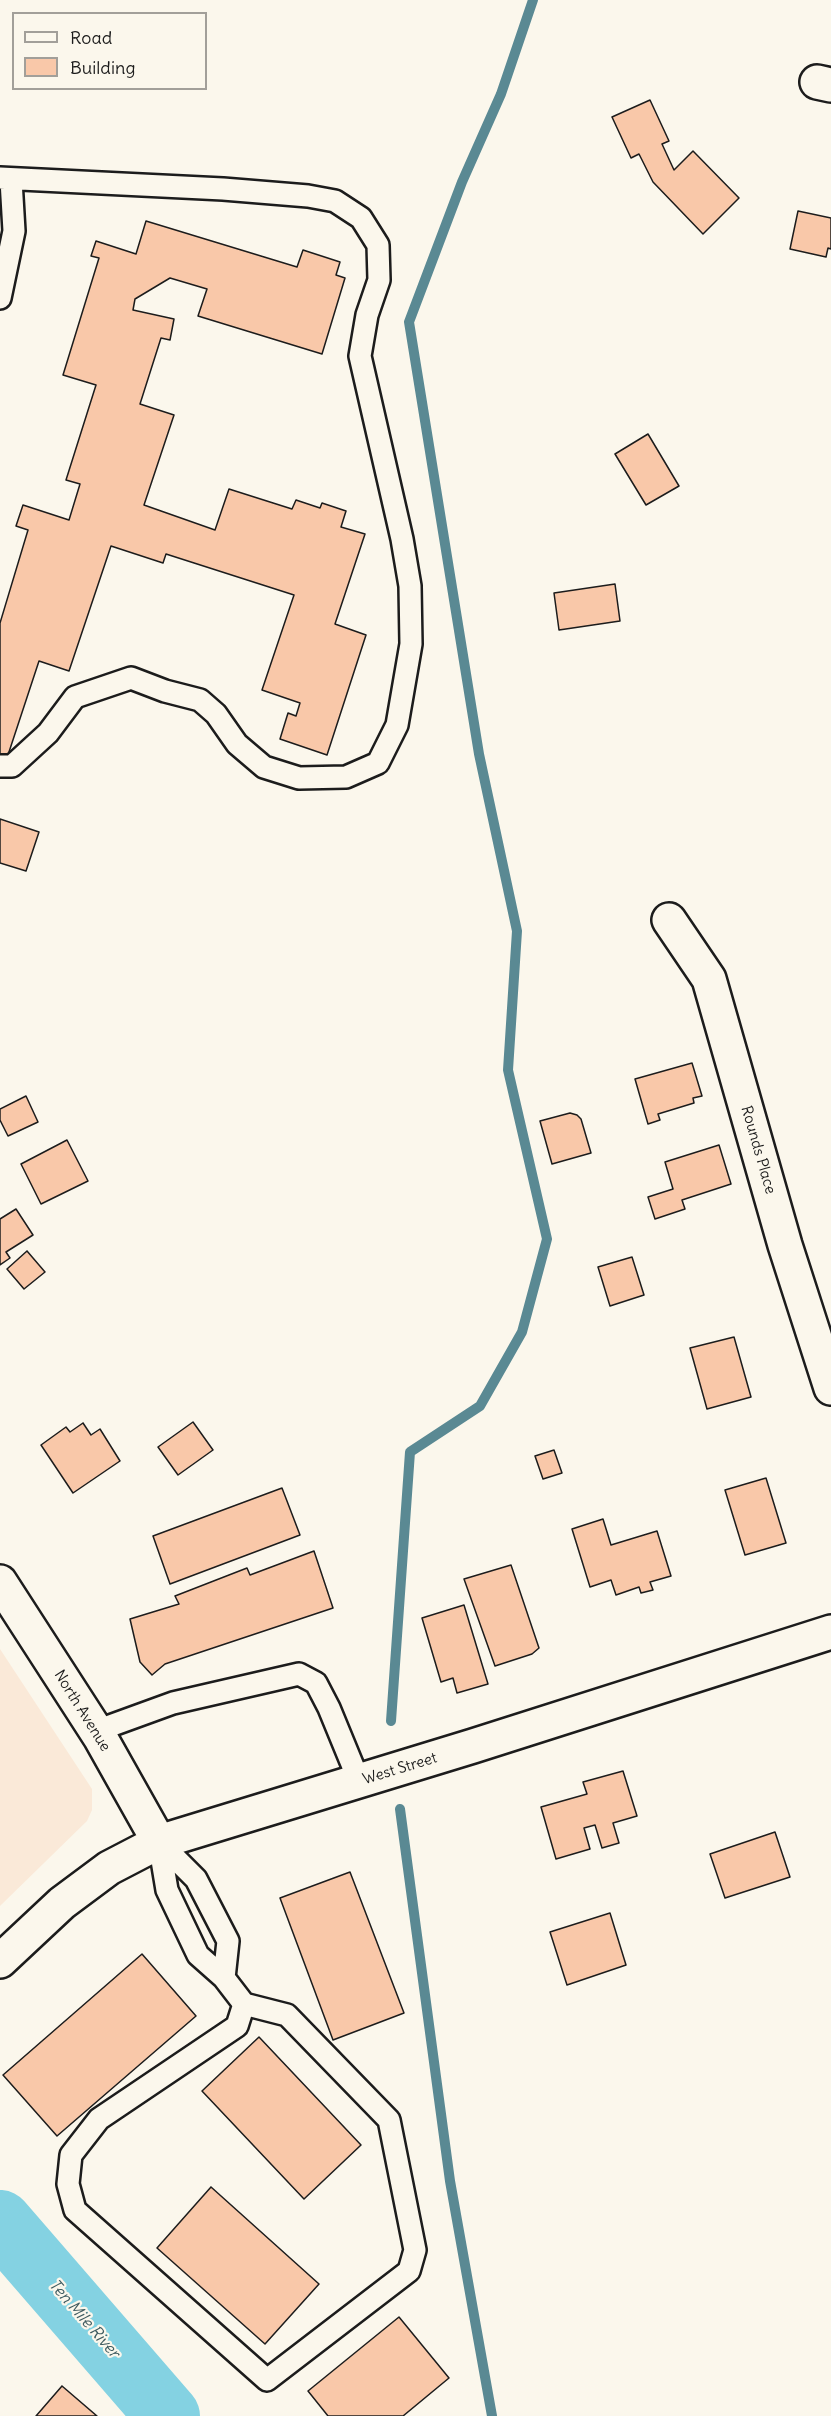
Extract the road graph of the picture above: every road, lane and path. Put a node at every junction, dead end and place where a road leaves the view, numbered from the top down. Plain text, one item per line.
1 (5, 179) edge
2 (0, 298) edge
3 (0, 766) edge
4 (669, 920) dead end
5 (831, 1388) edge
6 (0, 1582) edge
7 (831, 1632) edge
8 (96, 1731) junction
9 (360, 1781) junction
10 (159, 1842) junction
11 (0, 1961) edge
12 (224, 1978) junction
13 (244, 2004) junction

1 - 2 lane
1 - 3 lane
4 - 5 main road, Rounds Place
6 - 8 main road, North Avenue
7 - 9 main road, West Street
8 - 9 lane
8 - 10 main road, North Avenue
9 - 10 main road, West Street
10 - 11 main road, West Street
10 - 12 lane
10 - 12 lane
12 - 13 lane
13 - 13 lane

